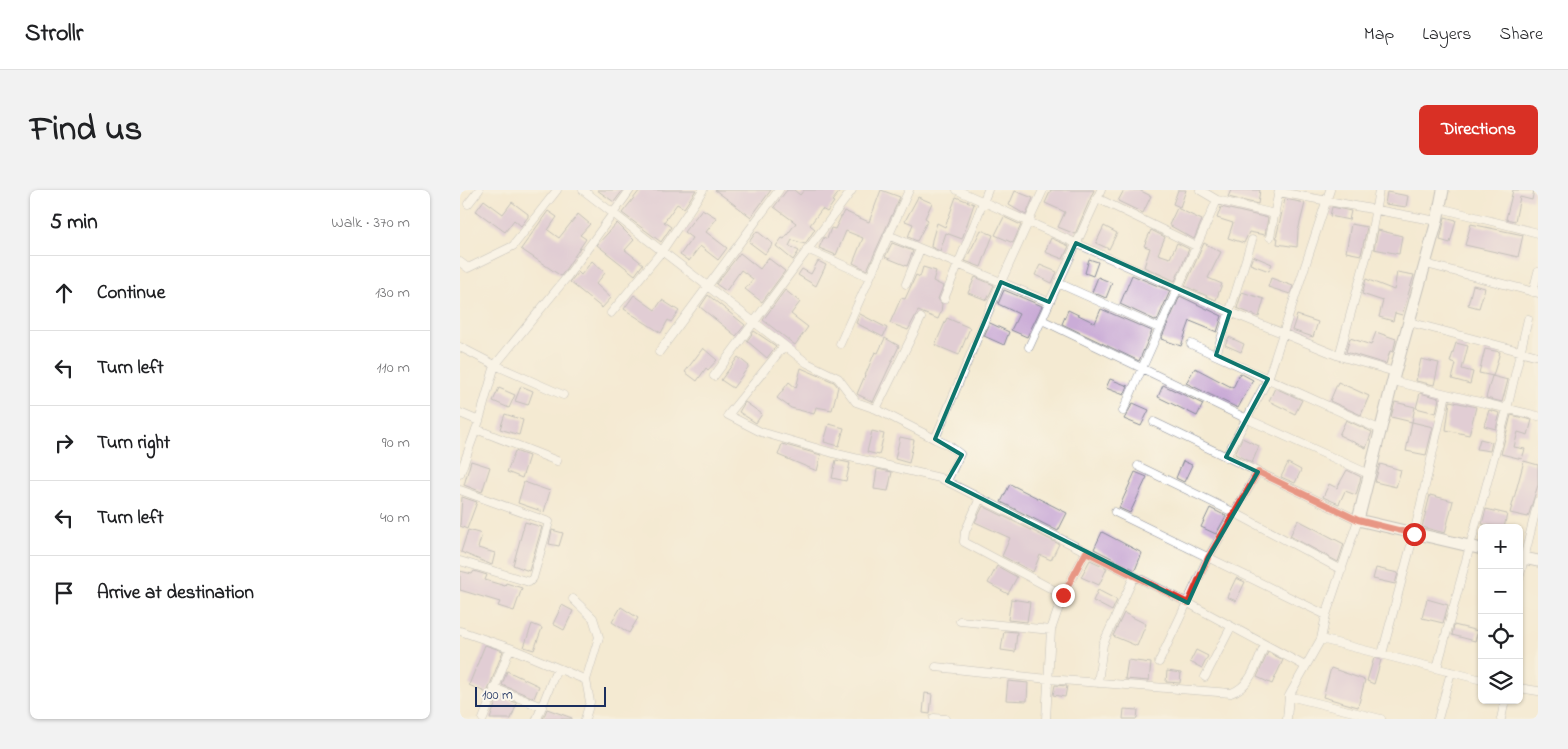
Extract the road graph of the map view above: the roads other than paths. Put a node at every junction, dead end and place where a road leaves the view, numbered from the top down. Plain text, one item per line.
1 (479, 190) edge
2 (557, 190) edge
3 (583, 190) edge
4 (630, 190) edge
5 (703, 190) edge
6 (779, 190) edge
7 (852, 190) edge
8 (909, 190) edge
9 (958, 190) edge
10 (988, 190) edge
11 (1043, 190) edge
12 (1200, 190) edge
13 (1330, 190) edge
14 (1379, 190) edge
15 (1443, 190) edge
16 (1279, 191) edge
17 (1099, 194) edge
18 (1217, 200) junction
19 (983, 201) junction
20 (1328, 201) junction
21 (468, 204) dead end
22 (1440, 208) junction
23 (1375, 210) junction
24 (614, 214) junction
25 (1275, 214) junction
26 (1437, 221) junction
27 (1030, 223) junction
28 (1538, 233) edge
29 (888, 235) junction
30 (1270, 237) dead end
31 (1252, 240) dead end
32 (1076, 243) junction
33 (1196, 246) junction
34 (807, 249) junction
35 (920, 249) junction
36 (662, 251) junction
37 (460, 262) edge
38 (959, 264) junction
39 (1426, 264) junction
40 (1538, 272) edge
41 (870, 277) junction
42 (1001, 282) junction
43 (1058, 283) junction
44 (906, 284) dead end
45 (706, 286) junction
46 (1177, 288) junction
47 (1536, 292) edge
48 (944, 300) dead end
49 (1050, 302) junction
50 (1230, 312) junction
51 (611, 313) dead end
52 (921, 318) dead end
53 (1528, 319) dead end
54 (1042, 320) junction
55 (1410, 322) junction
56 (753, 323) junction
57 (1159, 328) junction
58 (1283, 333) junction
59 (840, 344) dead end
60 (1191, 344) dead end
61 (460, 346) edge
62 (784, 346) junction
63 (1029, 347) dead end
64 (1520, 351) junction
65 (659, 352) dead end
66 (1216, 354) junction
67 (1339, 356) junction
68 (1538, 356) edge
69 (495, 366) junction
70 (1142, 369) junction
71 (714, 376) dead end
72 (1394, 377) junction
73 (1268, 379) junction
74 (1446, 394) junction
75 (563, 395) dead end
76 (876, 409) junction
77 (1508, 409) junction
78 (1123, 411) dead end
79 (460, 413) edge
80 (1538, 416) edge
81 (1245, 418) junction
82 (479, 420) junction
83 (1154, 422) dead end
84 (476, 429) junction
85 (1381, 430) junction
86 (935, 439) junction
87 (1226, 457) junction
88 (557, 461) dead end
89 (1138, 466) dead end
90 (1258, 472) junction
91 (460, 474) edge
92 (1369, 474) junction
93 (947, 481) junction
94 (460, 490) edge
95 (980, 498) junction
96 (1538, 500) edge
97 (1115, 512) dead end
98 (1235, 513) junction
99 (1358, 520) junction
100 (1414, 534) junction
101 (1476, 548) edge
102 (1086, 552) junction
103 (1523, 554) edge
104 (1208, 558) junction
105 (1523, 558) edge
106 (460, 561) edge
107 (1538, 561) edge
108 (1342, 570) junction
109 (1134, 577) junction
110 (1063, 595) junction
111 (574, 599) dead end
112 (1188, 603) junction
113 (1326, 615) junction
114 (960, 621) dead end
115 (1231, 626) junction
116 (1051, 630) junction
117 (460, 631) edge
118 (1321, 639) junction
119 (1265, 645) junction
120 (510, 648) junction
121 (1382, 654) junction
122 (1160, 662) dead end
123 (1305, 666) junction
124 (936, 667) dead end
125 (557, 668) junction
126 (1437, 668) junction
127 (1451, 672) junction
128 (1205, 677) dead end
129 (1048, 679) junction
130 (1478, 679) edge
131 (586, 680) junction
132 (1098, 683) junction
133 (494, 688) junction
134 (1523, 689) edge
135 (1538, 691) edge
136 (1289, 696) junction
137 (1504, 704) edge
138 (542, 707) junction
139 (934, 718) edge
140 (483, 719) edge
141 (537, 719) edge
142 (585, 719) edge
143 (945, 719) edge
144 (1046, 719) edge
145 (1287, 719) edge
146 (1381, 719) edge
147 (1438, 719) edge
148 (1501, 719) edge

1 - 21 street
2 - 37 street
3 - 24 street
4 - 24 street
5 - 36 street
6 - 45 street
7 - 34 street
8 - 29 street
9 - 19 street
10 - 19 street
11 - 27 street
12 - 18 street
13 - 20 street
14 - 23 street
15 - 22 street
16 - 20 street
16 - 25 street
17 - 32 street
17 - 33 street
18 - 25 street
18 - 33 street
19 - 27 street
19 - 38 street
20 - 23 street
20 - 58 street
22 - 26 street
22 - 28 street
23 - 26 street
23 - 67 street
24 - 36 street
24 - 69 street
25 - 30 street
26 - 39 street
27 - 32 street
27 - 42 street
29 - 35 street
29 - 41 street
31 - 50 street
32 - 43 street
32 - 46 street
33 - 46 street
34 - 41 street
34 - 56 street
35 - 38 street
35 - 44 street
36 - 45 street
36 - 51 street
38 - 42 street
38 - 48 street
39 - 47 street
39 - 55 street
40 - 47 street
41 - 59 street
42 - 49 street
42 - 86 street
43 - 49 street
43 - 57 street
45 - 56 street
45 - 65 street
46 - 50 street
46 - 57 street
49 - 54 street
50 - 58 street
50 - 66 street
52 - 76 street
53 - 64 street
54 - 63 street
54 - 70 street
55 - 64 street
55 - 72 street
56 - 62 street
56 - 71 street
57 - 70 street
58 - 67 street
58 - 73 street
60 - 66 street
61 - 69 street
62 - 76 street
62 - 93 street
64 - 68 street
64 - 77 street
66 - 73 street
67 - 72 street
69 - 75 street
69 - 82 street
70 - 78 street
70 - 81 street
72 - 74 street
72 - 85 street
73 - 81 street
73 - 85 street
74 - 77 street
74 - 100 street
76 - 86 street
77 - 80 street
77 - 101 street
79 - 82 street
81 - 87 street
81 - 92 street
82 - 84 street
83 - 87 street
84 - 88 street
84 - 91 street
85 - 92 street
86 - 93 street
87 - 90 street
89 - 98 street
90 - 98 street
90 - 99 street
92 - 99 street
93 - 95 street
94 - 106 street
95 - 102 street
95 - 110 street
96 - 103 street
97 - 104 street
98 - 104 street
98 - 108 street
99 - 100 street
99 - 108 street
100 - 101 street
100 - 121 street
101 - 126 street
102 - 109 street
102 - 110 street
104 - 112 street
104 - 113 street
105 - 107 street
108 - 113 street
109 - 112 street
109 - 132 street
110 - 116 street
111 - 131 street
112 - 115 street
112 - 122 street
113 - 118 street
114 - 116 street
115 - 119 street
115 - 128 street
116 - 129 street
117 - 120 street
118 - 121 street
118 - 123 street
119 - 123 street
119 - 132 street
120 - 125 street
120 - 133 street
121 - 126 street
123 - 136 street
124 - 129 street
125 - 131 street
125 - 138 street
126 - 127 street
127 - 130 street
127 - 147 street
129 - 132 street
129 - 144 street
131 - 142 street
133 - 138 street
133 - 140 street
134 - 135 street
136 - 145 street
136 - 146 street
137 - 148 street
138 - 141 street
139 - 143 street

